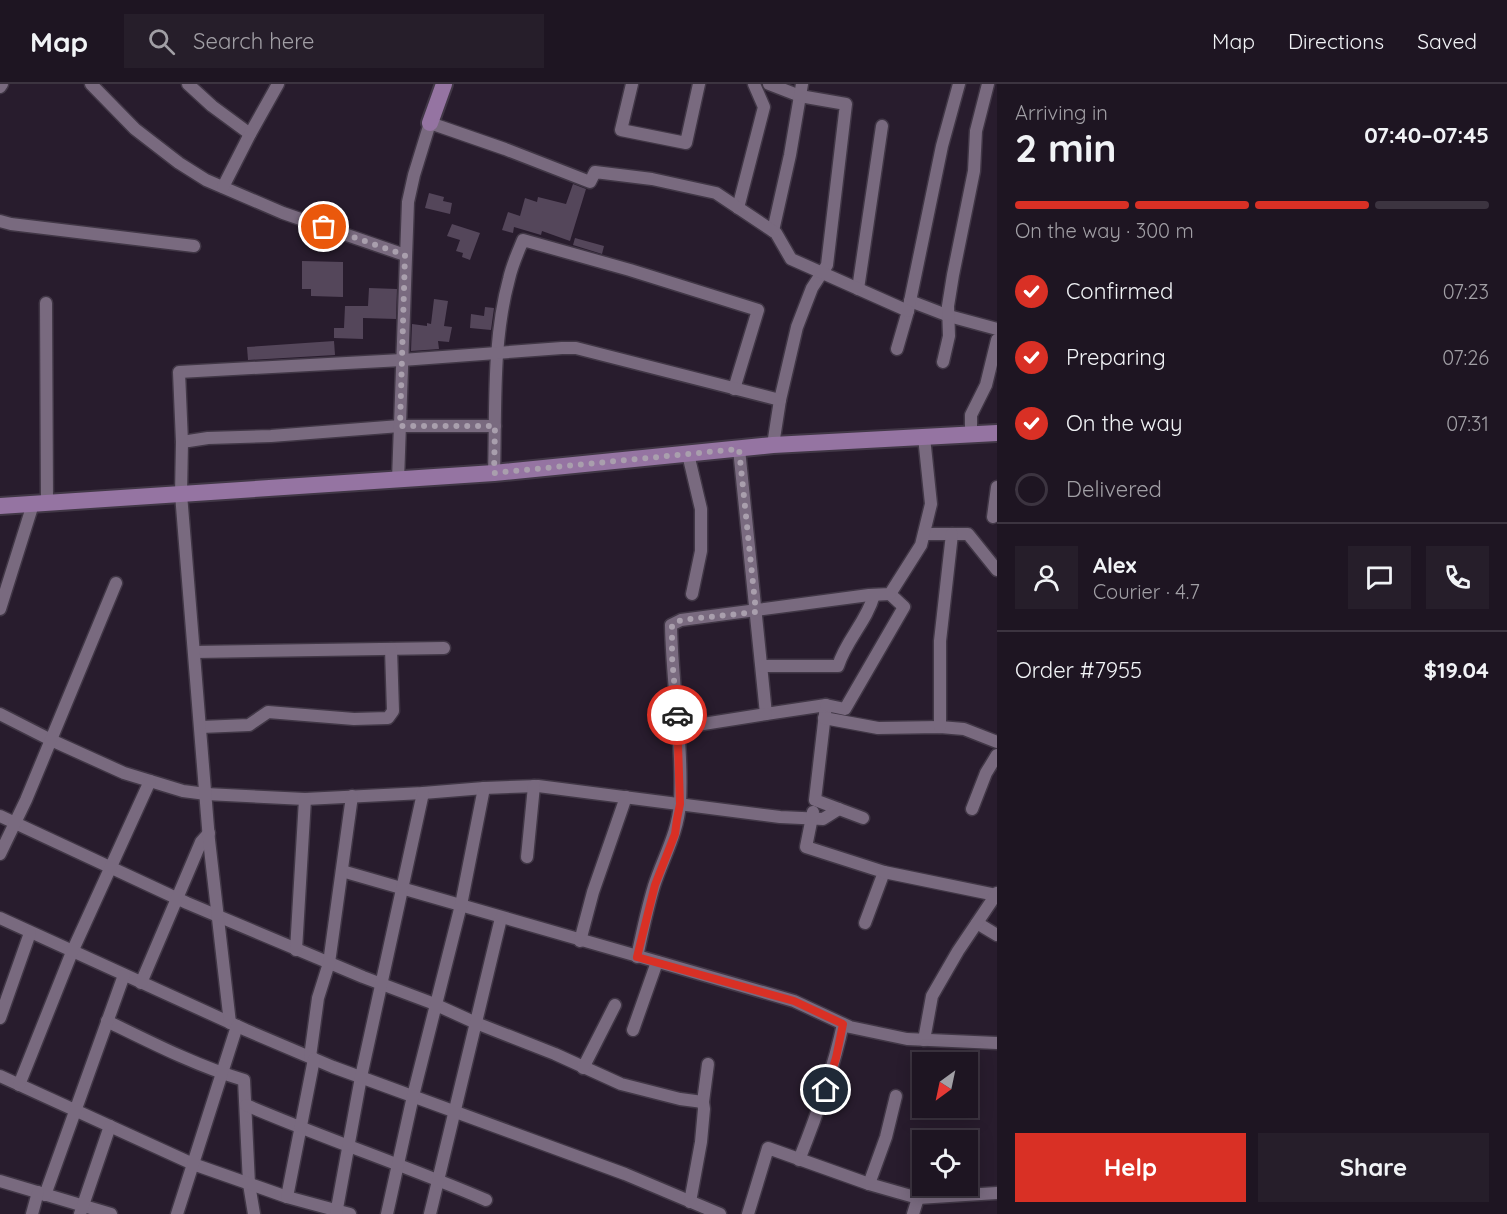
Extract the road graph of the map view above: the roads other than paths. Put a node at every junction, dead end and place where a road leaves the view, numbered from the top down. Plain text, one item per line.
1 (91, 84) edge
2 (188, 84) edge
3 (278, 84) edge
4 (444, 84) edge
5 (632, 84) edge
6 (699, 84) edge
7 (754, 84) edge
8 (767, 84) edge
9 (959, 84) edge
10 (988, 84) edge
11 (801, 90) edge
12 (764, 107) junction
13 (430, 123) junction
14 (882, 126) dead end
15 (250, 134) junction
16 (223, 187) junction
17 (738, 208) junction
18 (0, 221) edge
19 (772, 231) junction
20 (194, 246) dead end
21 (405, 255) junction
22 (822, 273) junction
23 (858, 289) junction
24 (46, 303) dead end
25 (909, 306) junction
26 (949, 316) junction
27 (997, 329) edge
28 (997, 340) edge
29 (897, 349) dead end
30 (498, 351) junction
31 (402, 360) junction
32 (943, 362) dead end
33 (734, 389) junction
34 (780, 400) junction
35 (400, 426) junction
36 (495, 426) junction
37 (997, 433) edge
38 (971, 434) junction
39 (924, 437) junction
40 (182, 442) junction
41 (773, 445) junction
42 (739, 449) junction
43 (688, 454) junction
44 (494, 473) junction
45 (398, 480) junction
46 (997, 487) edge
47 (181, 494) junction
48 (40, 504) junction
49 (0, 506) edge
50 (993, 518) dead end
51 (924, 534) junction
52 (952, 534) junction
53 (997, 570) edge
54 (116, 583) dead end
55 (692, 594) dead end
56 (890, 594) junction
57 (874, 595) junction
58 (0, 609) edge
59 (756, 612) junction
60 (444, 648) dead end
61 (391, 649) junction
62 (195, 652) junction
63 (762, 666) junction
64 (825, 712) junction
65 (0, 714) edge
66 (766, 714) junction
67 (201, 727) junction
68 (940, 727) junction
69 (678, 728) junction
70 (51, 740) junction
71 (997, 742) edge
72 (997, 755) edge
73 (150, 781) junction
74 (534, 786) junction
75 (484, 788) junction
76 (423, 793) junction
77 (206, 794) junction
78 (352, 796) junction
79 (626, 797) junction
80 (305, 799) junction
81 (815, 800) junction
82 (680, 804) junction
83 (838, 809) junction
84 (972, 809) dead end
85 (0, 816) edge
86 (811, 818) junction
87 (863, 818) dead end
88 (15, 823) junction
89 (209, 833) junction
90 (0, 854) edge
91 (527, 856) dead end
92 (110, 868) junction
93 (342, 871) junction
94 (884, 872) junction
95 (403, 888) junction
96 (996, 894) edge
97 (177, 899) junction
98 (460, 905) junction
99 (218, 916) junction
100 (0, 918) edge
101 (501, 918) junction
102 (865, 923) dead end
103 (977, 923) junction
104 (30, 933) junction
105 (997, 935) edge
106 (580, 941) junction
107 (296, 950) junction
108 (72, 952) junction
109 (637, 957) junction
110 (657, 962) junction
111 (329, 963) junction
112 (124, 975) junction
113 (141, 983) junction
114 (383, 984) junction
115 (437, 1005) junction
116 (615, 1005) dead end
117 (0, 1018) edge
118 (107, 1021) junction
119 (476, 1023) junction
120 (843, 1024) junction
121 (234, 1025) junction
122 (633, 1030) dead end
123 (924, 1040) junction
124 (997, 1043) edge
125 (312, 1058) junction
126 (708, 1064) dead end
127 (583, 1068) junction
128 (222, 1073) junction
129 (0, 1076) edge
130 (362, 1077) junction
131 (20, 1085) junction
132 (413, 1096) junction
133 (896, 1096) dead end
134 (703, 1102) junction
135 (246, 1105) junction
136 (76, 1110) junction
137 (455, 1112) junction
138 (110, 1126) junction
139 (300, 1128) junction
140 (348, 1147) junction
141 (799, 1160) junction
142 (193, 1164) junction
143 (398, 1166) junction
144 (0, 1180) edge
145 (439, 1180) junction
146 (249, 1184) junction
147 (869, 1184) junction
148 (997, 1192) edge
149 (41, 1194) junction
150 (287, 1197) junction
151 (918, 1198) junction
152 (486, 1200) dead end
153 (690, 1202) junction
154 (81, 1209) edge
155 (336, 1212) edge
156 (32, 1214) edge
157 (111, 1214) edge
158 (177, 1214) edge
159 (254, 1214) edge
160 (350, 1214) edge
161 (387, 1214) edge
162 (430, 1214) edge
163 (720, 1214) edge
164 (748, 1214) edge
165 (913, 1214) edge

1 - 16 street
2 - 15 street
3 - 15 street
4 - 13 street
5 - 6 street
7 - 12 street
8 - 11 street
8 - 12 street
9 - 25 street
10 - 26 street
11 - 19 street
11 - 22 street
12 - 17 street
13 - 17 street
13 - 21 street
14 - 23 street
15 - 16 street
16 - 21 street
17 - 19 street
18 - 20 street
19 - 22 street
21 - 31 street
22 - 23 street
22 - 34 street
23 - 25 street
24 - 48 street
25 - 26 street
25 - 29 street
26 - 27 street
26 - 32 street
28 - 38 street
30 - 31 street
30 - 33 street
30 - 33 street
30 - 36 street
31 - 35 street
31 - 40 street
33 - 34 street
34 - 41 street
35 - 36 street
35 - 40 street
35 - 45 street
36 - 44 street
37 - 38 street
38 - 39 street
39 - 41 street
39 - 51 street
40 - 47 street
41 - 42 street
42 - 43 street
42 - 59 street
43 - 44 street
43 - 55 street
44 - 45 street
45 - 47 street
46 - 50 street
47 - 48 street
47 - 62 street
48 - 49 street
48 - 58 street
51 - 52 street
51 - 56 street
52 - 53 street
52 - 68 street
54 - 70 street
56 - 57 street
56 - 64 street
57 - 59 street
57 - 63 street
59 - 63 street
59 - 69 street
60 - 61 street
61 - 62 street
61 - 67 street
62 - 67 street
63 - 66 street
64 - 66 street
64 - 68 street
64 - 81 street
65 - 70 street
66 - 69 street
67 - 77 street
68 - 71 street
69 - 82 street
70 - 73 street
70 - 88 street
72 - 84 street
73 - 77 street
73 - 92 street
74 - 75 street
74 - 79 street
74 - 91 street
75 - 76 street
75 - 98 street
76 - 78 street
76 - 95 street
77 - 80 street
77 - 89 street
78 - 80 street
78 - 93 street
79 - 82 street
79 - 106 street
80 - 107 street
81 - 83 street
81 - 86 street
82 - 86 street
82 - 109 street
83 - 86 street
83 - 87 street
85 - 88 street
86 - 94 street
88 - 90 street
88 - 92 street
89 - 97 street
89 - 99 street
92 - 97 street
92 - 108 street
93 - 95 street
93 - 111 street
94 - 96 street
94 - 102 street
95 - 98 street
95 - 114 street
96 - 103 street
97 - 99 street
97 - 113 street
98 - 101 street
98 - 115 street
99 - 107 street
99 - 121 street
100 - 104 street
101 - 106 street
101 - 119 street
103 - 105 street
103 - 123 street
104 - 108 street
104 - 117 street
106 - 109 street
107 - 111 street
108 - 112 street
108 - 131 street
109 - 110 street
110 - 120 street
110 - 122 street
111 - 114 street
111 - 125 street
112 - 113 street
112 - 118 street
113 - 121 street
114 - 115 street
114 - 130 street
115 - 119 street
115 - 132 street
116 - 127 street
118 - 128 street
118 - 136 street
119 - 127 street
119 - 137 street
120 - 123 street
120 - 141 street
121 - 125 street
121 - 128 street
123 - 124 street
125 - 130 street
125 - 139 street
126 - 134 street
127 - 134 street
128 - 135 street
128 - 142 street
129 - 131 street
130 - 132 street
130 - 140 street
131 - 136 street
132 - 137 street
132 - 143 street
133 - 147 street
134 - 153 street
135 - 139 street
135 - 146 street
136 - 138 street
136 - 149 street
137 - 145 street
137 - 153 street
138 - 142 street
138 - 154 street
139 - 140 street
139 - 150 street
140 - 143 street
140 - 155 street
141 - 147 street
141 - 164 street
142 - 146 street
142 - 158 street
143 - 145 street
143 - 161 street
144 - 149 street
145 - 152 street
145 - 162 street
146 - 150 street
146 - 159 street
147 - 151 street
148 - 151 street
149 - 154 street
149 - 156 street
150 - 155 street
151 - 165 street
153 - 163 street
154 - 157 street
155 - 160 street

